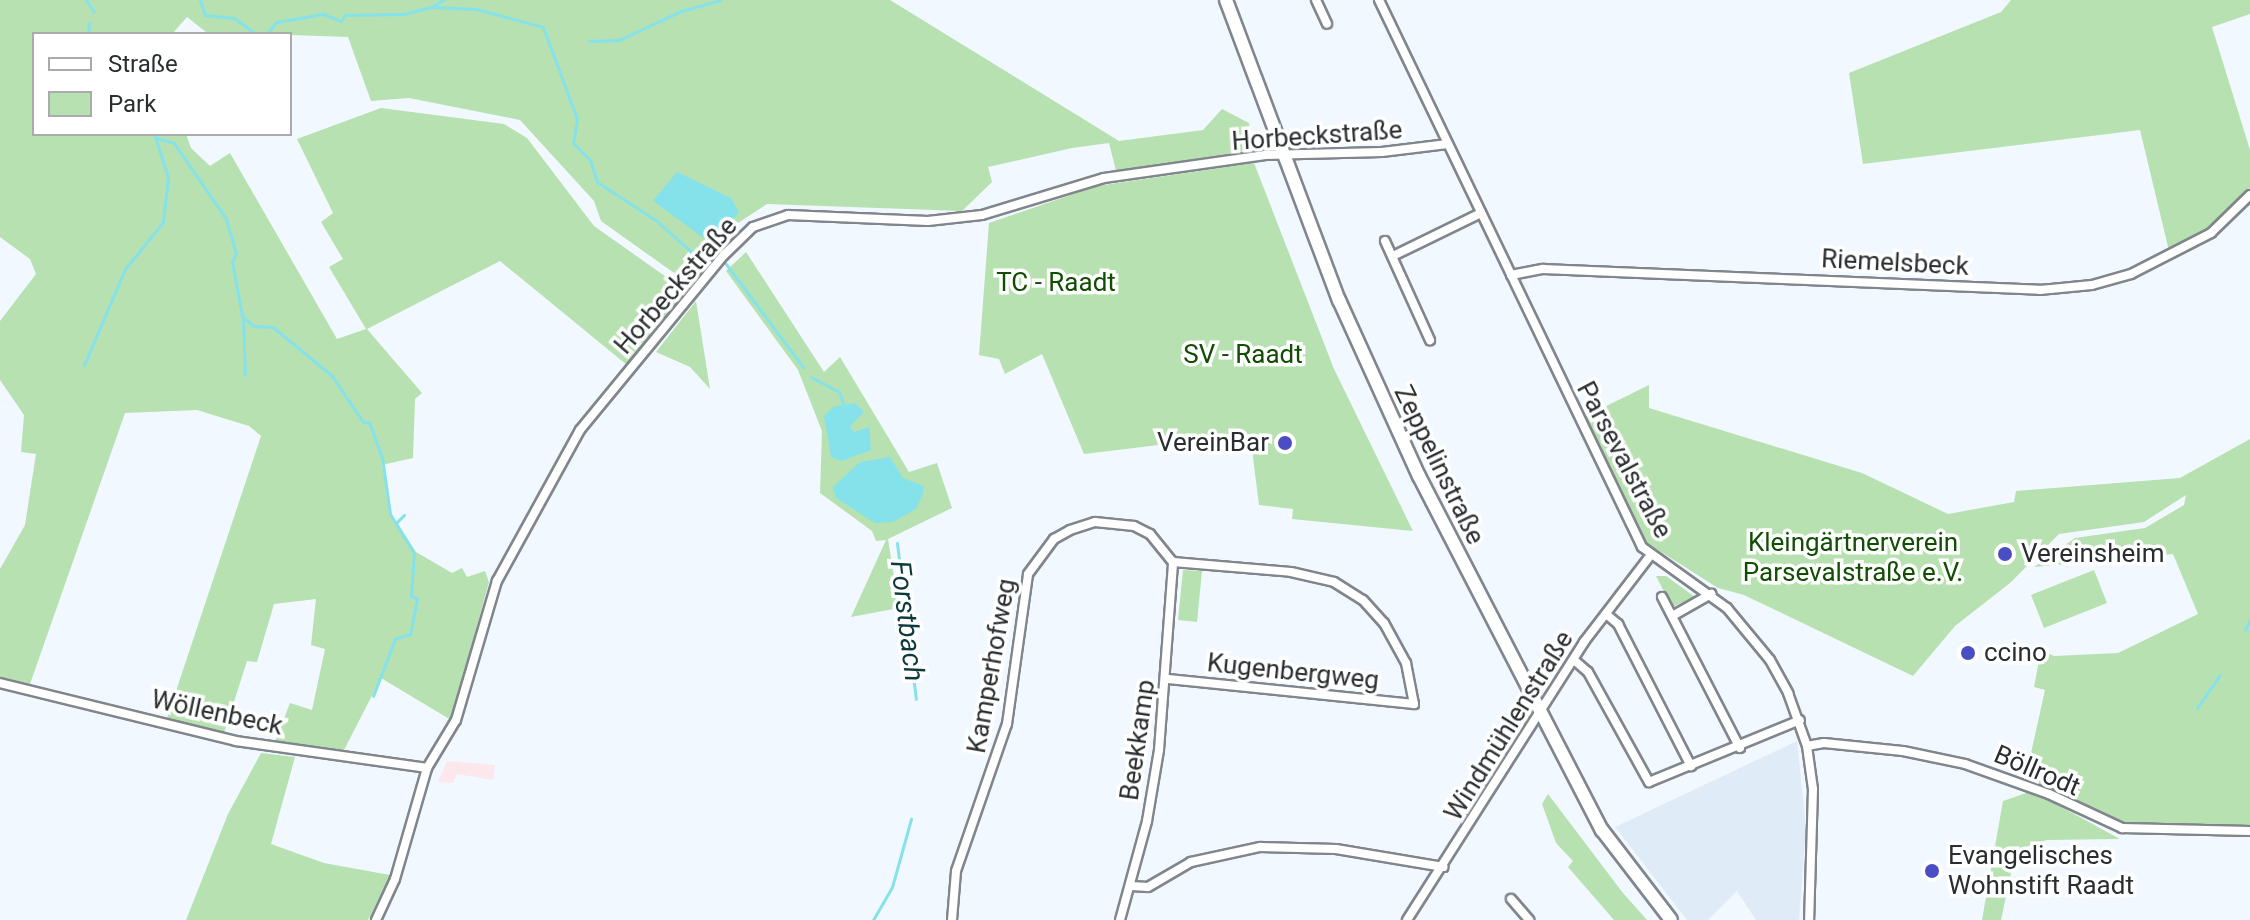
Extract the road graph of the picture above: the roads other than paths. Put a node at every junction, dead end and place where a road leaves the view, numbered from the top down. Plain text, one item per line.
1 (1226, 0) edge
2 (1316, 0) edge
3 (1379, 0) edge
4 (1327, 24) dead end
5 (1448, 144) junction
6 (1283, 154) junction
7 (2250, 195) edge
8 (1481, 213) junction
9 (1385, 241) dead end
10 (1395, 255) junction
11 (1511, 275) junction
12 (1430, 340) dead end
13 (1650, 556) junction
14 (1173, 562) junction
15 (1711, 594) junction
16 (1662, 597) dead end
17 (1606, 614) junction
18 (1674, 615) junction
19 (1574, 660) junction
20 (1168, 679) junction
21 (0, 683) edge
22 (1539, 712) junction
23 (1800, 720) junction
24 (1807, 746) junction
25 (1740, 748) junction
26 (1691, 766) junction
27 (427, 768) junction
28 (2250, 831) edge
29 (1444, 867) junction
30 (1131, 886) junction
31 (1511, 899) dead end
32 (376, 920) edge
33 (952, 920) edge
34 (1120, 920) edge
35 (1407, 920) edge
36 (1529, 920) edge
37 (1671, 920) edge
38 (1809, 920) edge

1 - 6 main road, Zeppelinstraße
2 - 4 street
3 - 5 street, Parsevalstraße
5 - 6 street, Horbeckstraße
5 - 8 street, Parsevalstraße
6 - 22 main road, Zeppelinstraße
6 - 27 street, Horbeckstraße
7 - 11 street, Riemelsbeck
8 - 10 street
8 - 11 street, Parsevalstraße
9 - 10 street
10 - 12 street
11 - 13 street, Parsevalstraße
13 - 15 street, Parsevalstraße
13 - 17 street, Windmühlenstraße
14 - 20 street, Beekkamp
14 - 20 street, Kugenbergweg
14 - 33 street, Kamperhofweg
15 - 18 street
15 - 23 street, Parsevalstraße
16 - 18 street
17 - 19 street, Windmühlenstraße
17 - 26 street
18 - 25 street
19 - 22 street, Windmühlenstraße
19 - 26 street
20 - 30 street, Beekkamp
21 - 27 street, Wöllenbeck
22 - 29 street, Windmühlenstraße
22 - 37 main road, Zeppelinstraße
23 - 24 street, Parsevalstraße
23 - 25 street
24 - 28 street, Böllrodt
24 - 38 street, Parsevalstraße
25 - 26 street
27 - 32 street, Horbeckstraße
29 - 30 street
29 - 35 street, Windmühlenstraße
30 - 34 street, Beekkamp
31 - 36 street

